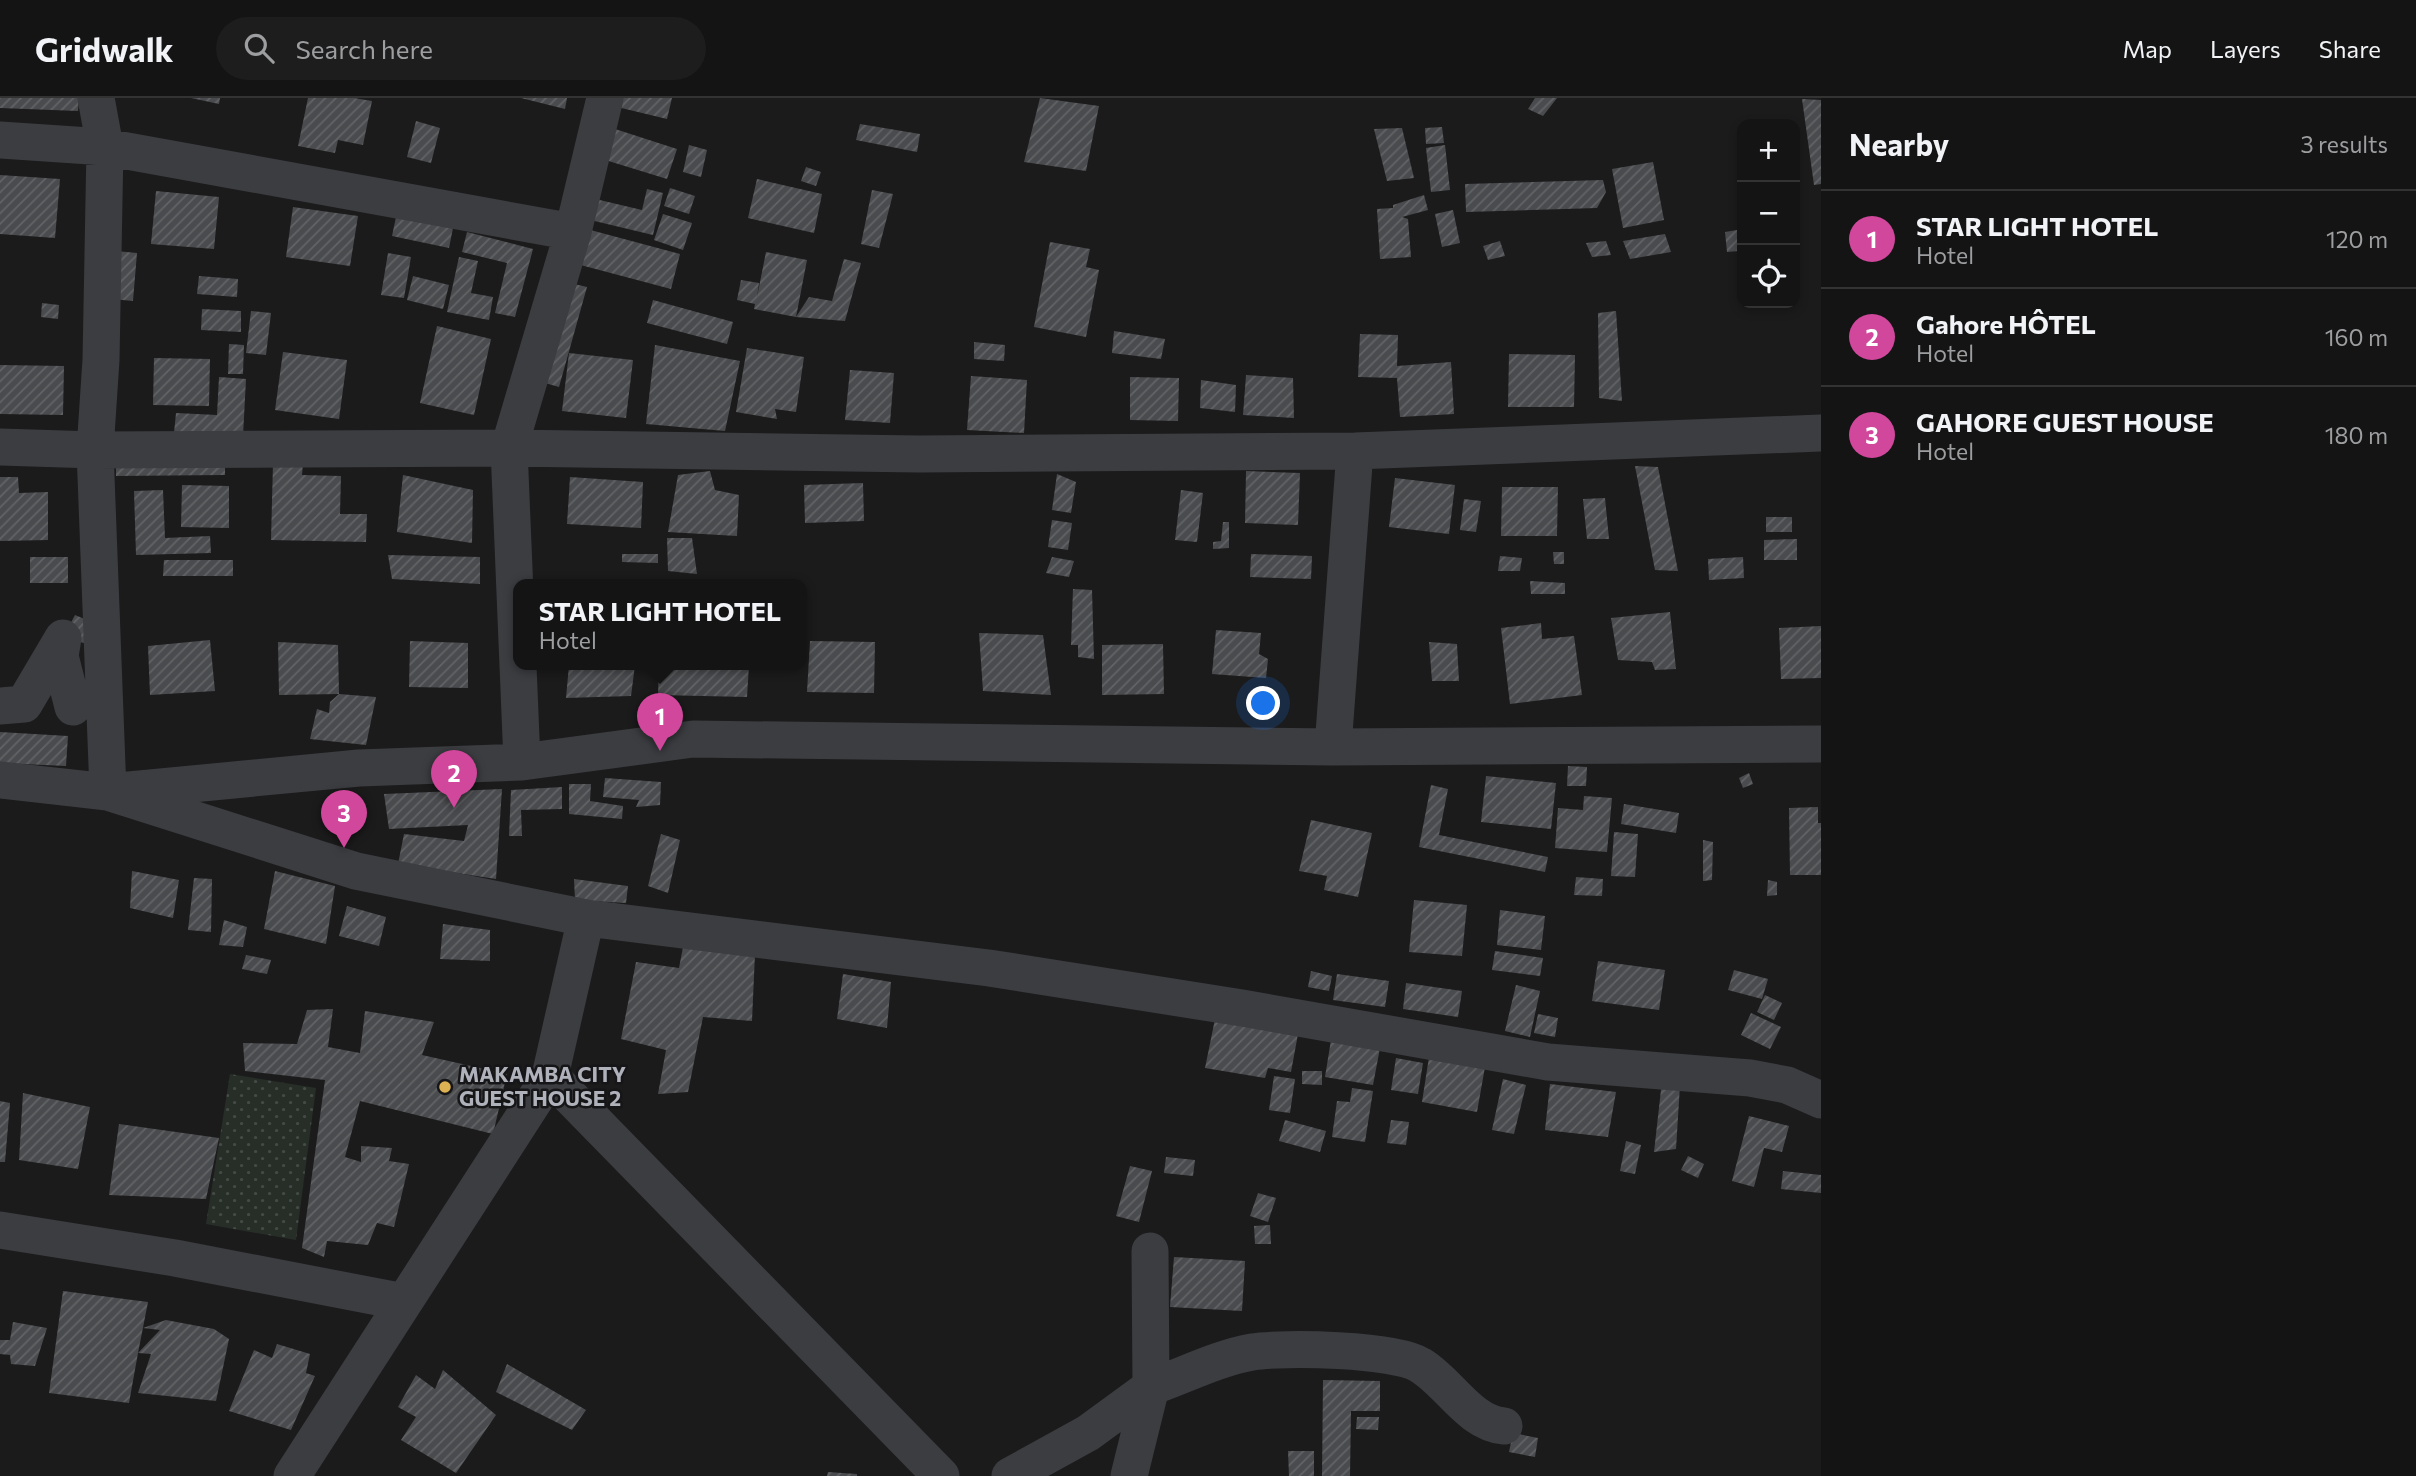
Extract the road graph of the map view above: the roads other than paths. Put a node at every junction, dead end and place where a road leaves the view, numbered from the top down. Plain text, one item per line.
1 (96, 98) edge
2 (605, 98) edge
3 (0, 139) edge
4 (105, 147) junction
5 (573, 232) junction
6 (1821, 433) edge
7 (0, 447) edge
8 (509, 448) junction
9 (95, 450) junction
10 (1355, 451) junction
11 (514, 579) edge
12 (518, 670) edge
13 (89, 711) junction
14 (14, 714) edge
15 (1821, 744) edge
16 (1332, 747) junction
17 (522, 762) junction
18 (0, 780) edge
19 (108, 792) junction
20 (586, 918) junction
21 (550, 1076) junction
22 (1821, 1100) edge
23 (0, 1230) edge
24 (1150, 1251) dead end
25 (404, 1302) junction
26 (1151, 1387) junction
27 (1504, 1426) dead end
28 (292, 1476) edge
29 (942, 1476) edge
30 (1010, 1476) edge
31 (1129, 1476) edge

1 - 4 street
2 - 5 street
3 - 4 street
4 - 5 street
4 - 9 street
5 - 8 street
6 - 10 street
7 - 9 street
8 - 9 street
8 - 10 street
8 - 11 street
9 - 13 street
10 - 16 street
12 - 17 street
13 - 14 street
13 - 14 street
13 - 19 street
15 - 16 street
16 - 17 street
17 - 19 street
18 - 19 street
19 - 20 street
20 - 21 street
20 - 22 street
21 - 25 street
21 - 29 street
23 - 25 street
24 - 26 street
25 - 28 street
26 - 27 street
26 - 30 street
26 - 31 street

